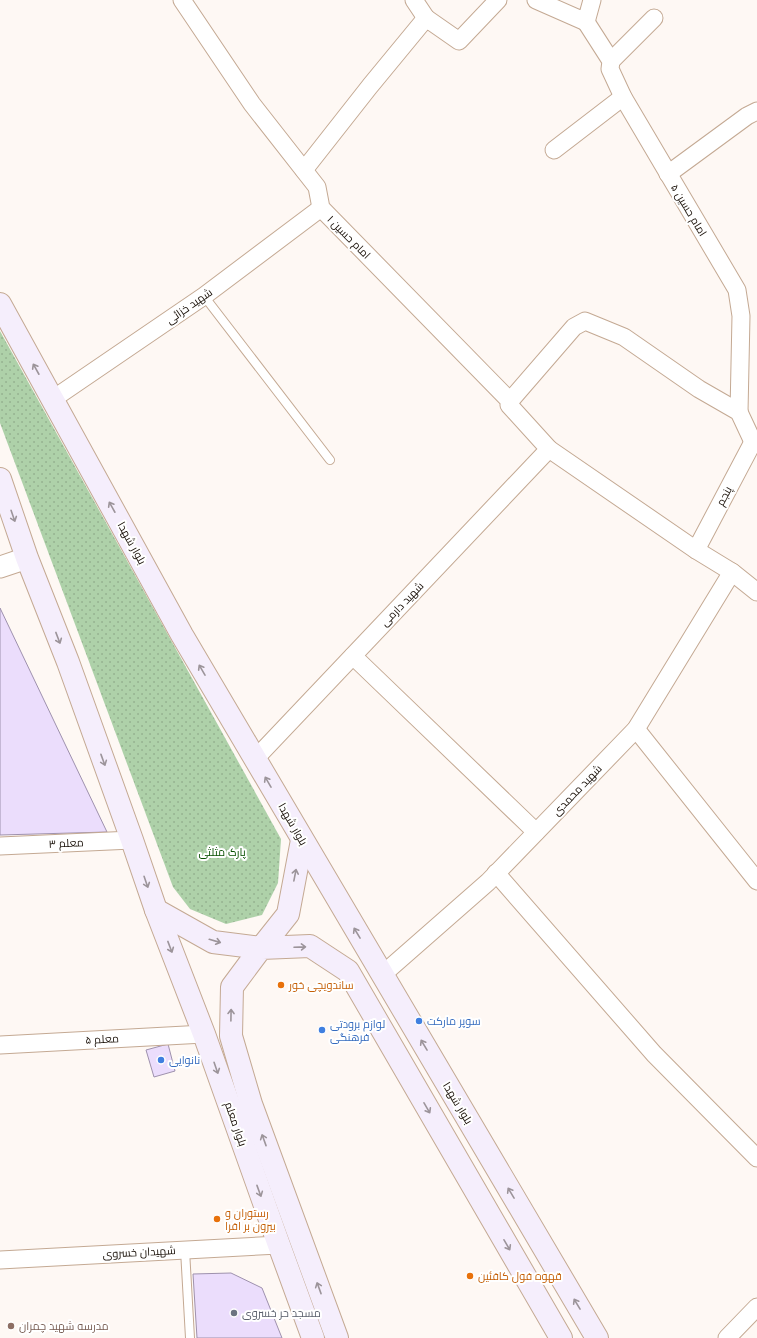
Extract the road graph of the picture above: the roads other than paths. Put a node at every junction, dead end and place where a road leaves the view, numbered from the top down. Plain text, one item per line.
1 (182, 0) edge
2 (414, 0) edge
3 (498, 0) edge
4 (536, 0) edge
5 (592, 0) edge
6 (426, 18) junction
7 (654, 18) dead end
8 (586, 22) junction
9 (611, 61) junction
10 (623, 97) junction
11 (757, 111) edge
12 (554, 150) dead end
13 (304, 170) junction
14 (668, 174) junction
15 (321, 208) junction
16 (204, 296) junction
17 (0, 304) edge
18 (53, 399) junction
19 (510, 401) junction
20 (739, 412) junction
21 (755, 442) edge
22 (549, 449) junction
23 (330, 460) dead end
24 (0, 479) edge
25 (696, 550) junction
26 (27, 558) junction
27 (0, 567) edge
28 (732, 572) junction
29 (757, 592) edge
30 (353, 656) junction
31 (636, 729) junction
32 (255, 758) junction
33 (536, 832) junction
34 (132, 840) junction
35 (302, 840) junction
36 (0, 846) edge
37 (496, 873) junction
38 (757, 881) edge
39 (156, 910) junction
40 (260, 948) junction
41 (382, 975) junction
42 (204, 1034) junction
43 (0, 1045) edge
44 (438, 1069) junction
45 (414, 1084) junction
46 (246, 1122) junction
47 (757, 1158) edge
48 (279, 1245) junction
49 (185, 1250) junction
50 (0, 1260) edge
51 (757, 1307) edge
52 (190, 1338) edge
53 (313, 1338) edge
54 (337, 1338) edge
55 (561, 1338) edge
56 (597, 1338) edge
57 (727, 1338) edge

1 - 13 street, امام حسین ۱
2 - 6 street
3 - 6 street
4 - 8 street
5 - 8 street
6 - 13 street
7 - 9 street
8 - 9 street, امام حسین ۵
9 - 10 street, امام حسین ۵
10 - 12 street
10 - 14 street, امام حسین ۵
11 - 14 street
13 - 15 street, امام حسین ۱
14 - 20 street, امام حسین ۵
15 - 16 street, شهید خزائی
15 - 19 street, امام حسین ۱
16 - 18 street, شهید خزائی
16 - 23 lane
18 -> 17 main road, بلوار شهدا
32 -> 18 main road, بلوار شهدا
19 - 20 street
19 - 22 street, امام حسین ۱
20 - 21 street
21 - 25 street, پنجم
22 - 25 street
22 - 30 street, شهید دارمی
24 -> 26 main road
25 - 28 street
26 - 27 street
26 -> 34 main road
28 - 29 street
28 - 31 street, شهید محمدی
30 - 32 street, شهید دارمی
30 - 33 street
31 - 33 street, شهید محمدی
31 - 38 street
35 -> 32 main road, بلوار شهدا
33 - 37 street, شهید محمدی
34 - 36 street, معلم ۳
34 -> 39 main road
40 -> 35 main road, بلوار معلم
41 -> 35 main road, بلوار شهدا
37 - 41 street, شهید محمدی
37 - 47 street
39 -> 40 main road
39 -> 42 main road, بلوار معلم
40 -> 45 main road
46 -> 40 main road, بلوار معلم
44 -> 41 main road, بلوار شهدا
42 - 43 street, معلم ۵
42 -> 46 main road, بلوار معلم
44 - 45 main road
56 -> 44 main road, بلوار شهدا
45 -> 55 main road
46 -> 48 main road, بلوار معلم
54 -> 46 main road, بلوار معلم
48 - 49 street, شهیدان خسروی
48 - 53 main road, بلوار معلم
49 - 50 street, شهیدان خسروی
49 - 52 lane
51 - 57 street

